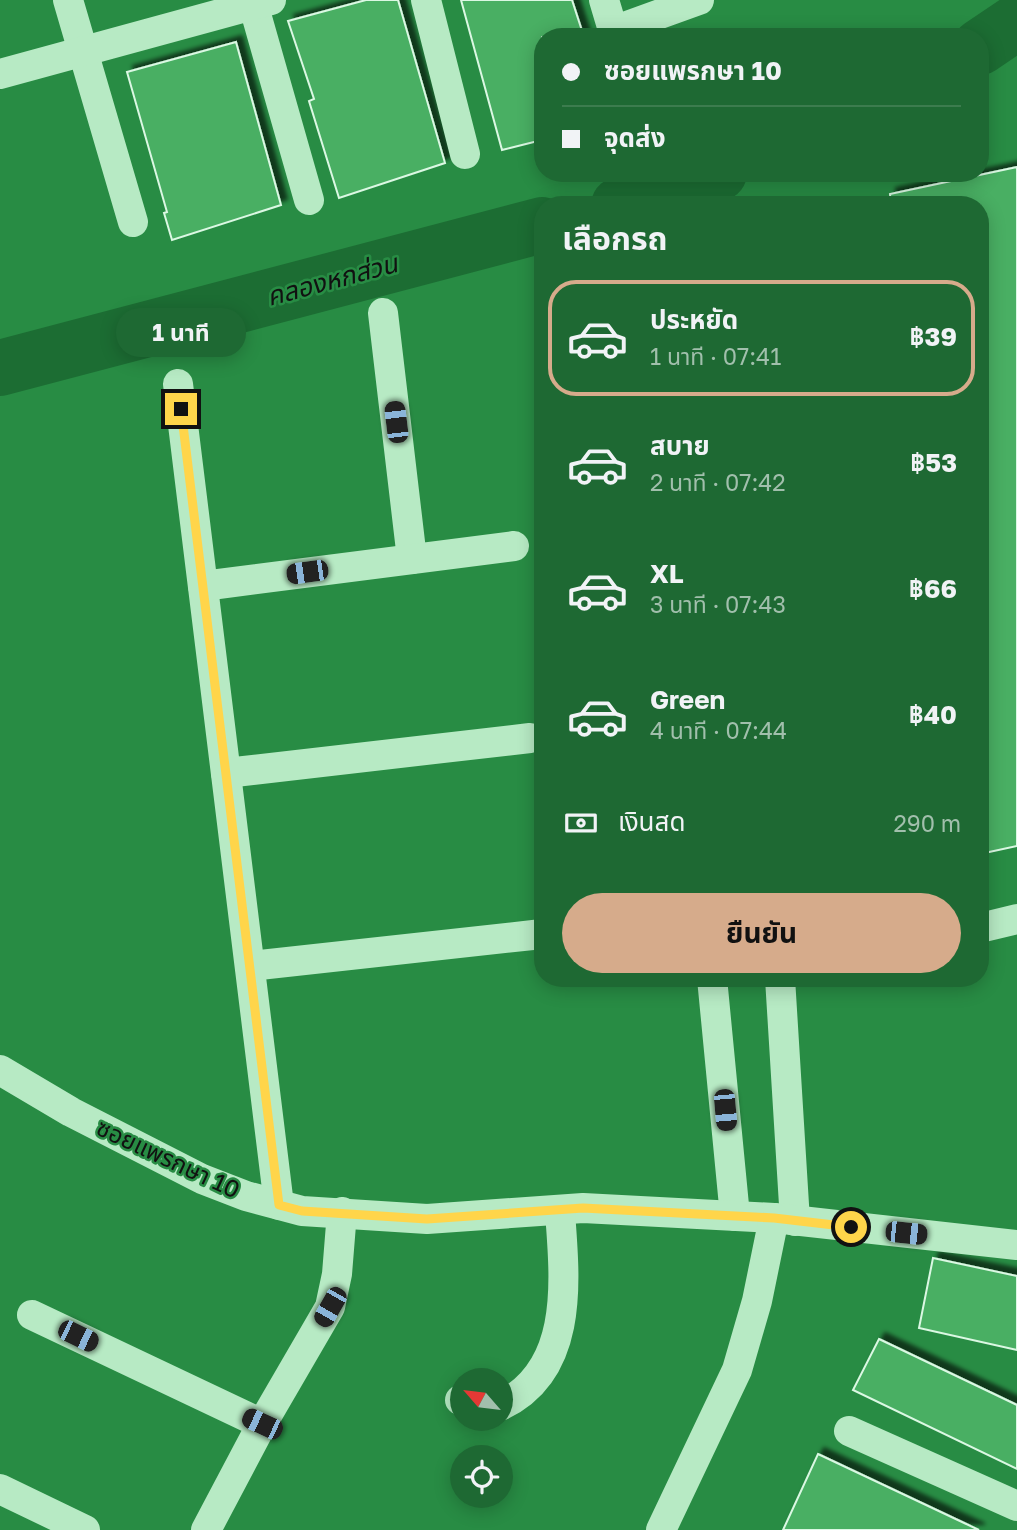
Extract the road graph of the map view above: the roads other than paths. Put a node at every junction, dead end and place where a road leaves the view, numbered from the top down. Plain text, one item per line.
1 (68, 0) edge
2 (426, 0) edge
3 (604, 0) edge
4 (699, 0) edge
5 (259, 1) edge
6 (612, 28) edge
7 (629, 28) edge
8 (83, 51) junction
9 (0, 74) edge
10 (465, 155) dead end
11 (309, 200) dead end
12 (133, 222) dead end
13 (383, 313) dead end
14 (178, 384) dead end
15 (514, 546) dead end
16 (412, 559) junction
17 (203, 586) junction
18 (530, 738) dead end
19 (226, 773) junction
20 (1017, 919) edge
21 (989, 926) edge
22 (534, 935) edge
23 (250, 966) junction
24 (713, 987) edge
25 (780, 987) edge
26 (0, 1070) edge
27 (279, 1205) junction
28 (342, 1212) junction
29 (561, 1212) junction
30 (735, 1216) junction
31 (784, 1219) junction
32 (1017, 1245) edge
33 (32, 1315) dead end
34 (513, 1398) edge
35 (262, 1424) junction
36 (849, 1431) dead end
37 (0, 1489) edge
38 (1017, 1506) edge
39 (85, 1530) edge
40 (206, 1530) edge
41 (661, 1530) edge

1 - 8 street
2 - 10 street
3 - 6 street
4 - 7 street
5 - 8 street
5 - 11 street
8 - 9 street
8 - 12 street
13 - 16 street
14 - 17 street
15 - 16 street
16 - 17 street
17 - 19 street
18 - 19 street
19 - 23 street
20 - 21 street
22 - 23 street
23 - 27 street
24 - 30 street
25 - 31 street
26 - 27 street, ซอยแพรกษา 10
27 - 28 street, ซอยแพรกษา 10
28 - 29 street, ซอยแพรกษา 10
28 - 35 street
29 - 30 street, ซอยแพรกษา 10
29 - 34 street
30 - 31 street, ซอยแพรกษา 10
31 - 32 street, ซอยแพรกษา 10
31 - 41 street
33 - 35 street
35 - 40 street
36 - 38 street
37 - 39 street

